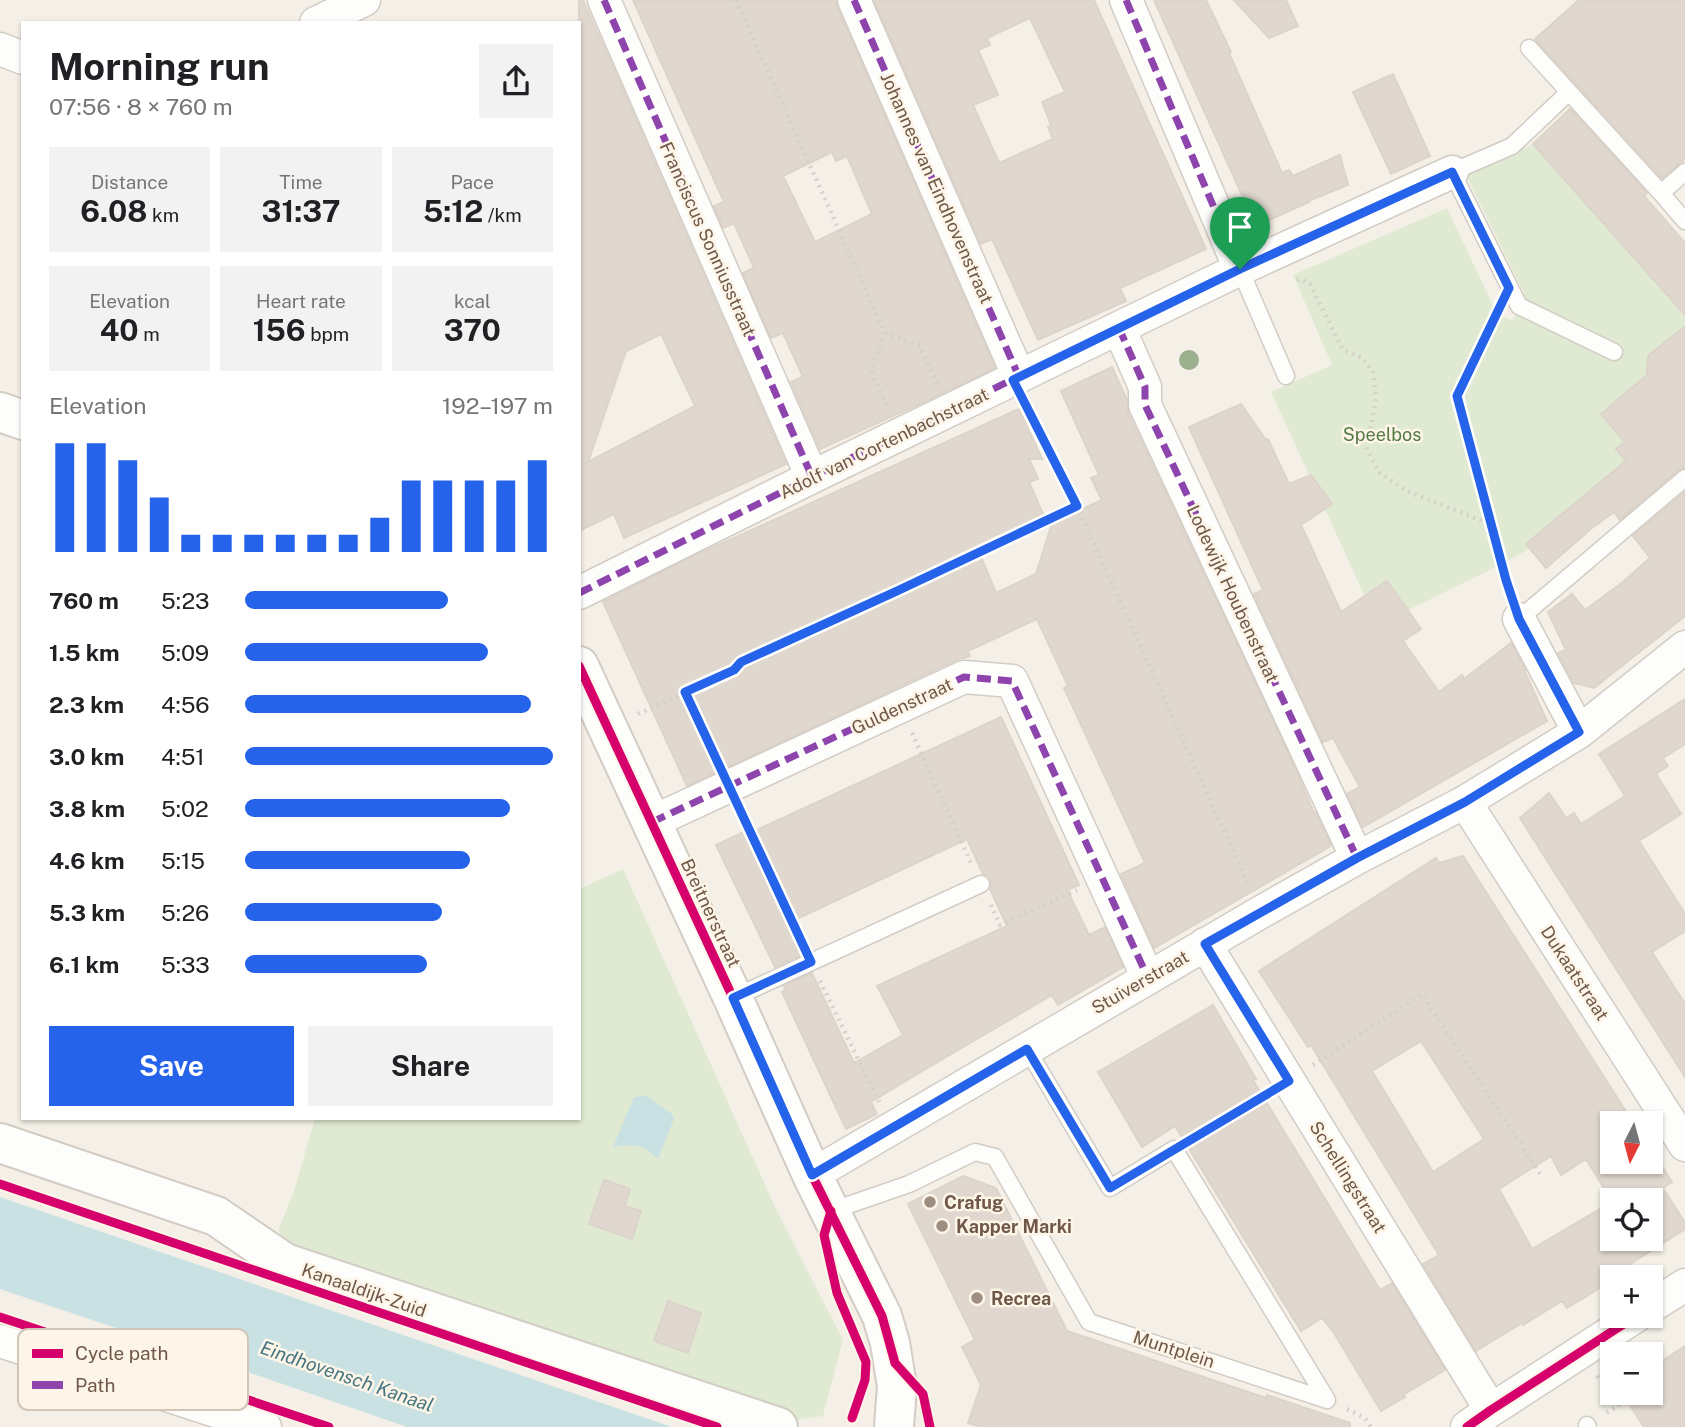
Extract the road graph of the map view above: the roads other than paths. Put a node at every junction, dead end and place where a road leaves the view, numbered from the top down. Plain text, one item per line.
1 (364, 0) edge
2 (604, 0) edge
3 (854, 0) edge
4 (1126, 0) edge
5 (320, 21) edge
6 (1529, 48) dead end
7 (0, 49) edge
8 (21, 57) edge
9 (1569, 92) junction
10 (1452, 172) junction
11 (1685, 172) edge
12 (1661, 193) junction
13 (1685, 221) edge
14 (1240, 269) junction
15 (1119, 328) junction
16 (1614, 352) dead end
17 (1286, 376) dead end
18 (1016, 378) junction
19 (0, 412) edge
20 (21, 419) edge
21 (812, 477) junction
22 (1685, 478) edge
23 (581, 592) edge
24 (1519, 619) joint
25 (1685, 647) edge
26 (581, 670) edge
27 (1579, 732) junction
28 (1465, 802) junction
29 (652, 822) junction
30 (1357, 858) junction
31 (981, 884) road end
32 (1205, 944) junction
33 (1148, 978) junction
34 (733, 998) junction
35 (1027, 1049) junction
36 (0, 1143) edge
37 (1685, 1145) edge
38 (812, 1175) junction
39 (831, 1212) junction
40 (1685, 1285) edge
41 (1663, 1299) edge
42 (1618, 1328) edge
43 (0, 1341) edge
44 (18, 1347) edge
45 (213, 1410) edge
46 (1479, 1418) edge
47 (265, 1427) edge
48 (778, 1427) edge
49 (894, 1427) edge

1 - 5 street
2 - 21 street, Franciscus Sonniusstraat
3 - 18 street, Johannes van Eindhovenstraat
4 - 14 street
6 - 9 lane
7 - 8 street
9 - 10 lane
9 - 12 lane
10 - 14 street, Adolf van Cortenbachstraat
10 - 16 lane
11 - 12 lane
12 - 13 lane
14 - 15 street, Adolf van Cortenbachstraat
14 - 17 lane
15 - 18 street, Adolf van Cortenbachstraat
15 - 30 street, Lodewijk Houbenstraat
18 - 21 street, Adolf van Cortenbachstraat
19 - 20 street
21 - 23 street, Adolf van Cortenbachstraat
22 - 24 lane
24 - 27 street
25 - 27 street, Stuiverstraat
26 - 29 street, Breitnerstraat
27 - 28 street, Stuiverstraat
28 - 30 street, Stuiverstraat
28 - 37 street, Dukaatstraat
29 - 33 street, Guldenstraat
29 - 34 street, Breitnerstraat
30 - 32 street, Stuiverstraat
31 - 34 lane
32 - 33 street, Stuiverstraat
32 - 46 street, Schellingstraat
33 - 35 street, Stuiverstraat
34 - 38 street, Breitnerstraat
35 - 38 street, Stuiverstraat
35 - 39 lane, Muntplein
36 - 48 street, Kanaaldijk-Zuid
38 - 39 street, Breitnerstraat
39 - 49 street, Breitnerstraat
40 - 41 street
42 - 46 street
43 - 44 street
45 - 47 street

